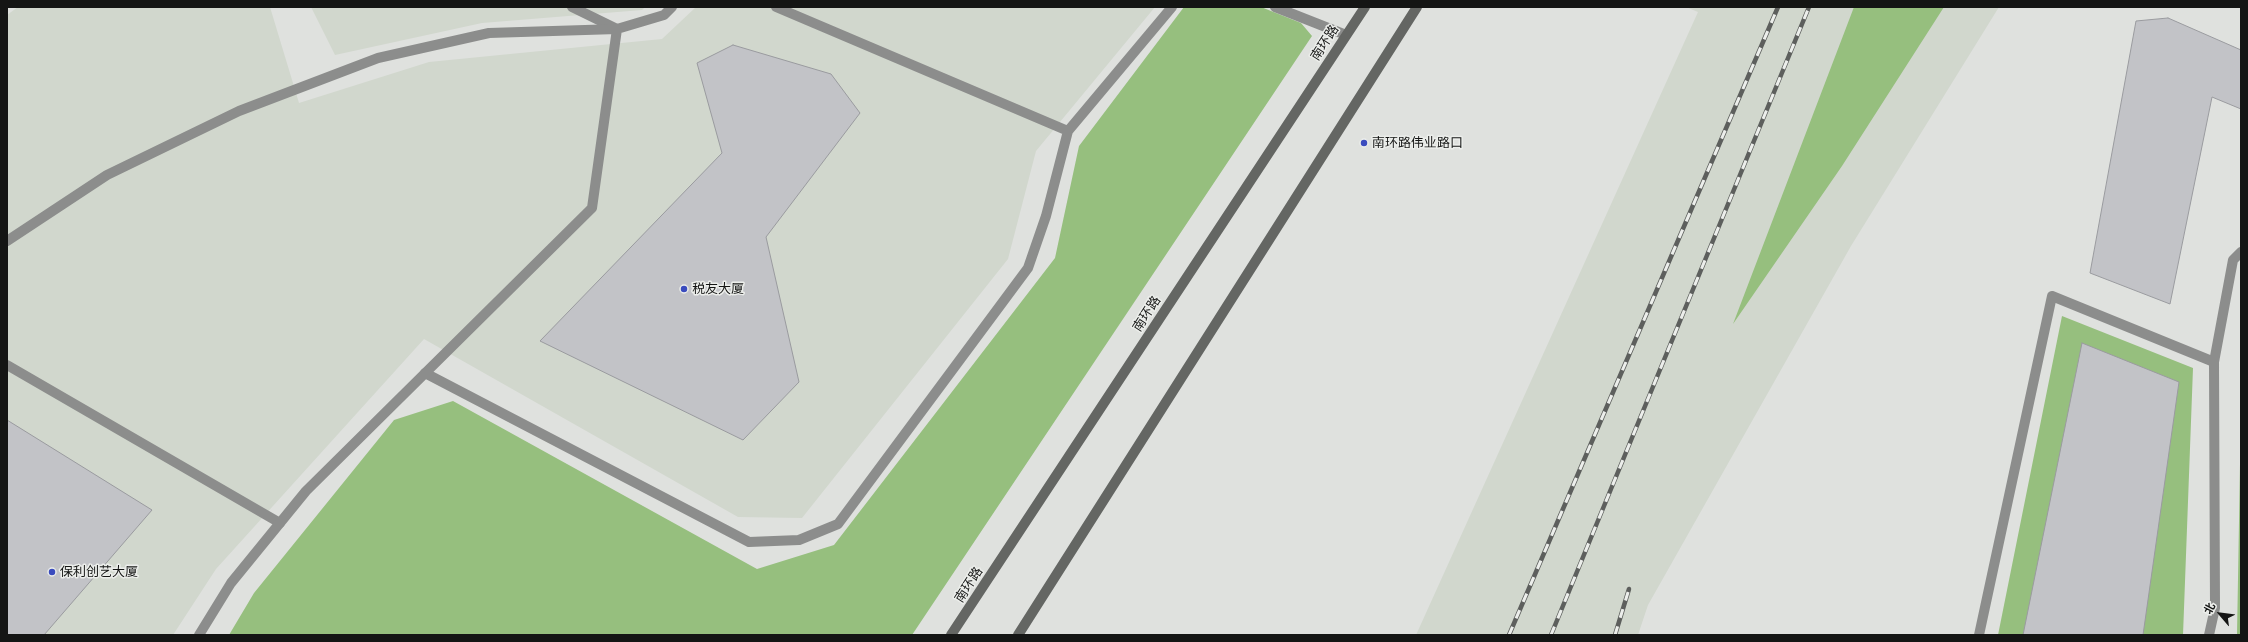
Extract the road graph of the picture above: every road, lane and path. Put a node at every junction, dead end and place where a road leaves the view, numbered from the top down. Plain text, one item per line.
1 (572, 7) edge
2 (672, 7) edge
3 (776, 7) edge
4 (1172, 7) edge
5 (1275, 7) edge
6 (1364, 7) edge
7 (1417, 7) edge
8 (617, 29) junction
9 (1346, 35) junction
10 (1068, 131) junction
11 (7, 241) edge
12 (2241, 252) edge
13 (2214, 362) junction
14 (7, 365) edge
15 (425, 373) junction
16 (280, 523) junction
17 (198, 635) edge
18 (951, 635) edge
19 (1018, 635) edge
20 (1979, 635) edge
21 (2210, 635) edge

1 - 8 street
2 - 8 street
3 - 10 street
4 - 10 street
5 - 9 street
6 - 9 main road, 南环路
7 - 19 main road
8 - 11 street
8 - 15 street
9 - 18 main road, 南环路
10 - 15 street
12 - 13 street
13 - 20 street
13 - 21 street
14 - 16 street
15 - 16 street
16 - 17 street

